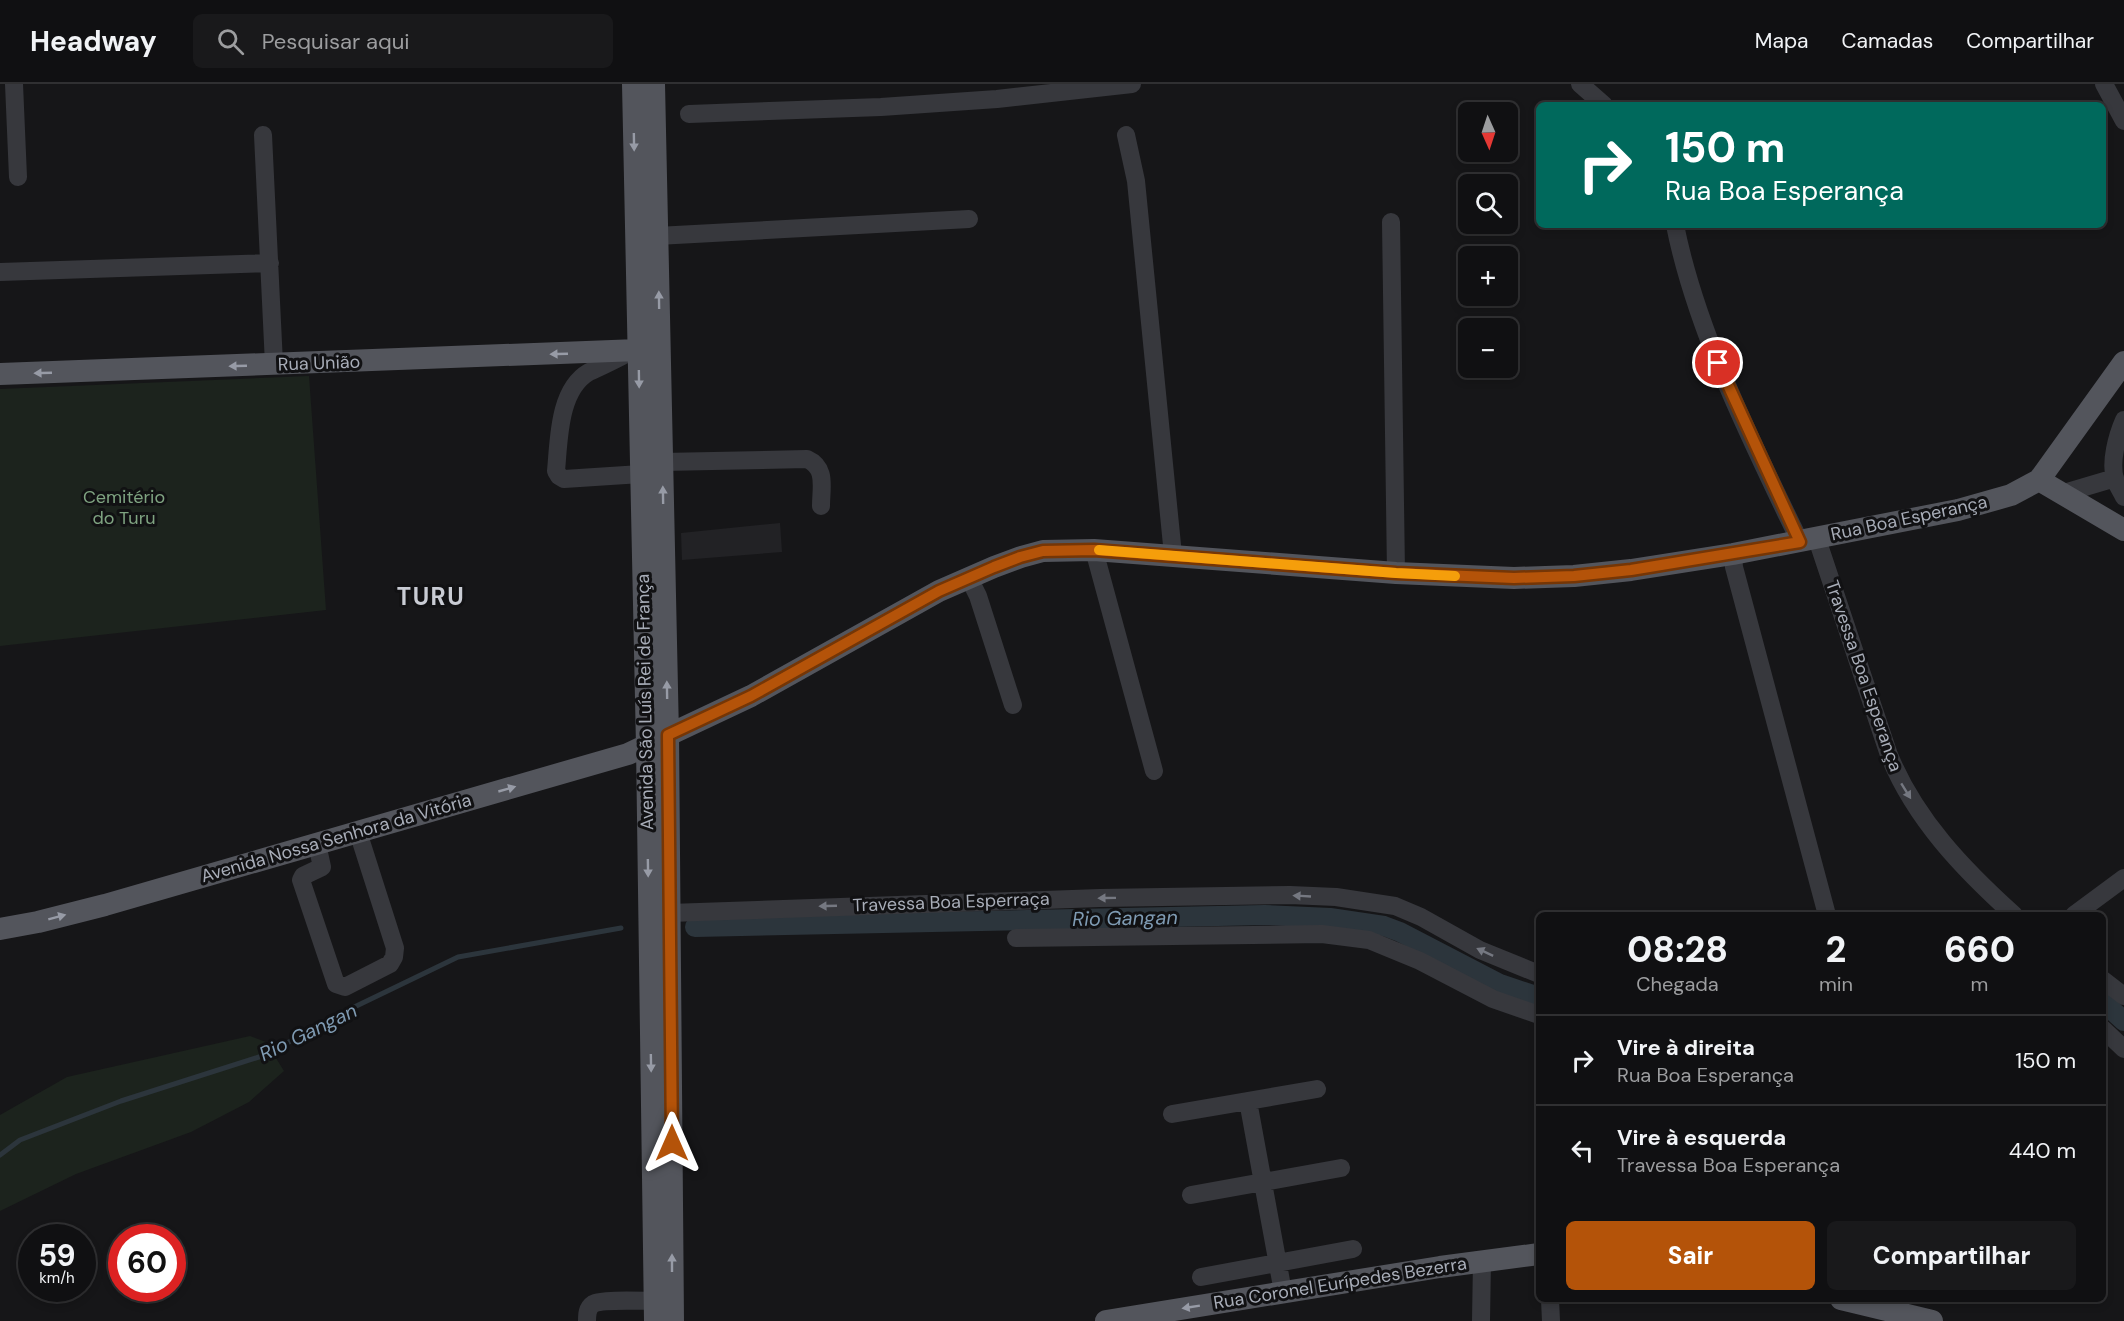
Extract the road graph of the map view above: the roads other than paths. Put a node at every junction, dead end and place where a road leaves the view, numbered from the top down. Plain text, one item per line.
1 (14, 84) edge
2 (633, 84) edge
3 (654, 84) edge
4 (1132, 84) edge
5 (1580, 84) edge
6 (2104, 84) edge
7 (1601, 102) edge
8 (689, 114) dead end
9 (2124, 121) edge
10 (262, 135) dead end
11 (1126, 135) dead end
12 (18, 177) dead end
13 (969, 219) dead end
14 (1390, 222) dead end
15 (1676, 228) edge
16 (657, 236) junction
17 (270, 263) junction
18 (0, 272) edge
19 (634, 350) junction
20 (2124, 362) edge
21 (274, 364) junction
22 (0, 374) edge
23 (2124, 420) edge
24 (662, 462) junction
25 (641, 474) junction
26 (2115, 478) junction
27 (2039, 480) junction
28 (2061, 494) junction
29 (2124, 497) edge
30 (821, 506) dead end
31 (2124, 530) edge
32 (1808, 540) junction
33 (1094, 550) junction
34 (1733, 554) junction
35 (1173, 555) junction
36 (1396, 573) junction
37 (969, 578) junction
38 (1013, 705) dead end
39 (668, 735) junction
40 (647, 746) junction
41 (1154, 771) dead end
42 (358, 832) junction
43 (317, 844) junction
44 (2124, 878) edge
45 (1991, 894) junction
46 (670, 912) junction
47 (1826, 912) edge
48 (2000, 912) edge
49 (2011, 912) edge
50 (2078, 912) edge
51 (0, 929) edge
52 (1016, 938) dead end
53 (1536, 973) edge
54 (2106, 983) edge
55 (2124, 996) edge
56 (1536, 1014) edge
57 (2106, 1032) edge
58 (2124, 1049) edge
59 (1317, 1089) dead end
60 (1248, 1101) junction
61 (1172, 1114) dead end
62 (1341, 1168) dead end
63 (1263, 1182) junction
64 (1191, 1195) dead end
65 (1353, 1249) dead end
66 (1536, 1254) edge
67 (1482, 1261) junction
68 (1277, 1263) junction
69 (1201, 1277) dead end
70 (1283, 1292) junction
71 (1551, 1302) edge
72 (1853, 1302) edge
73 (655, 1311) edge
74 (586, 1321) edge
75 (673, 1321) edge
76 (1108, 1321) edge
77 (1481, 1321) edge
78 (1551, 1321) edge
79 (1932, 1321) edge

1 - 12 street
2 -> 19 main road, Avenida São Luís Rei de França
3 - 16 main road, Avenida São Luís Rei de França
4 - 8 street
5 - 7 street
6 - 9 street
10 - 17 street
11 - 35 street
13 - 16 street
14 - 36 street
15 - 32 street, Travessa Boa Esperança
24 -> 16 main road, Avenida São Luís Rei de França
17 - 18 street
17 - 21 street
19 -> 21 main road, Rua União
19 -> 25 main road, Avenida São Luís Rei de França
19 - 25 street
20 - 27 main road, Rua Boa Esperança
21 -> 22 main road, Rua União
23 - 26 street
24 - 30 street
39 -> 24 main road, Avenida São Luís Rei de França
25 - 40 main road, Avenida São Luís Rei de França
26 - 28 street
26 - 29 street
27 - 28 main road
27 - 32 main road, Rua Boa Esperança
28 - 31 main road
32 - 34 main road, Rua Boa Esperança
32 -> 45 street, Travessa Boa Esperança
33 - 35 main road, Rua Boa Esperança
33 - 37 main road, Rua Boa Esperança
33 - 41 street
34 - 36 main road, Rua Boa Esperança
34 - 47 street
35 - 36 main road, Rua Boa Esperança
37 - 38 street
37 - 39 main road, Rua Boa Esperança
39 - 40 main road, Avenida Nossa Senhora da Vitória
39 - 46 main road, Avenida São Luís Rei de França
42 -> 40 main road, Avenida Nossa Senhora da Vitória
40 -> 73 main road, Avenida São Luís Rei de França
42 - 43 main road, Avenida Nossa Senhora da Vitória
42 - 43 street
51 -> 43 main road, Avenida Nossa Senhora da Vitória
44 - 50 street
45 - 48 street
45 - 49 street, Travessa Boa Esperança
53 -> 46 street, Travessa Boa Esperraça
75 -> 46 main road, Avenida São Luís Rei de França
52 - 56 street
54 - 55 street
57 - 58 street
59 - 60 street
60 - 61 street
60 - 63 street
62 - 63 street
63 - 64 street
63 - 68 street
65 - 68 street
66 - 67 main road, Rua Coronel Eurípedes Bezerra
67 - 70 main road, Rua Coronel Eurípedes Bezerra
67 - 77 street
68 - 69 street
68 - 70 street
70 -> 76 main road, Rua Coronel Eurípedes Bezerra
71 - 78 street
72 - 79 main road
73 - 74 street

